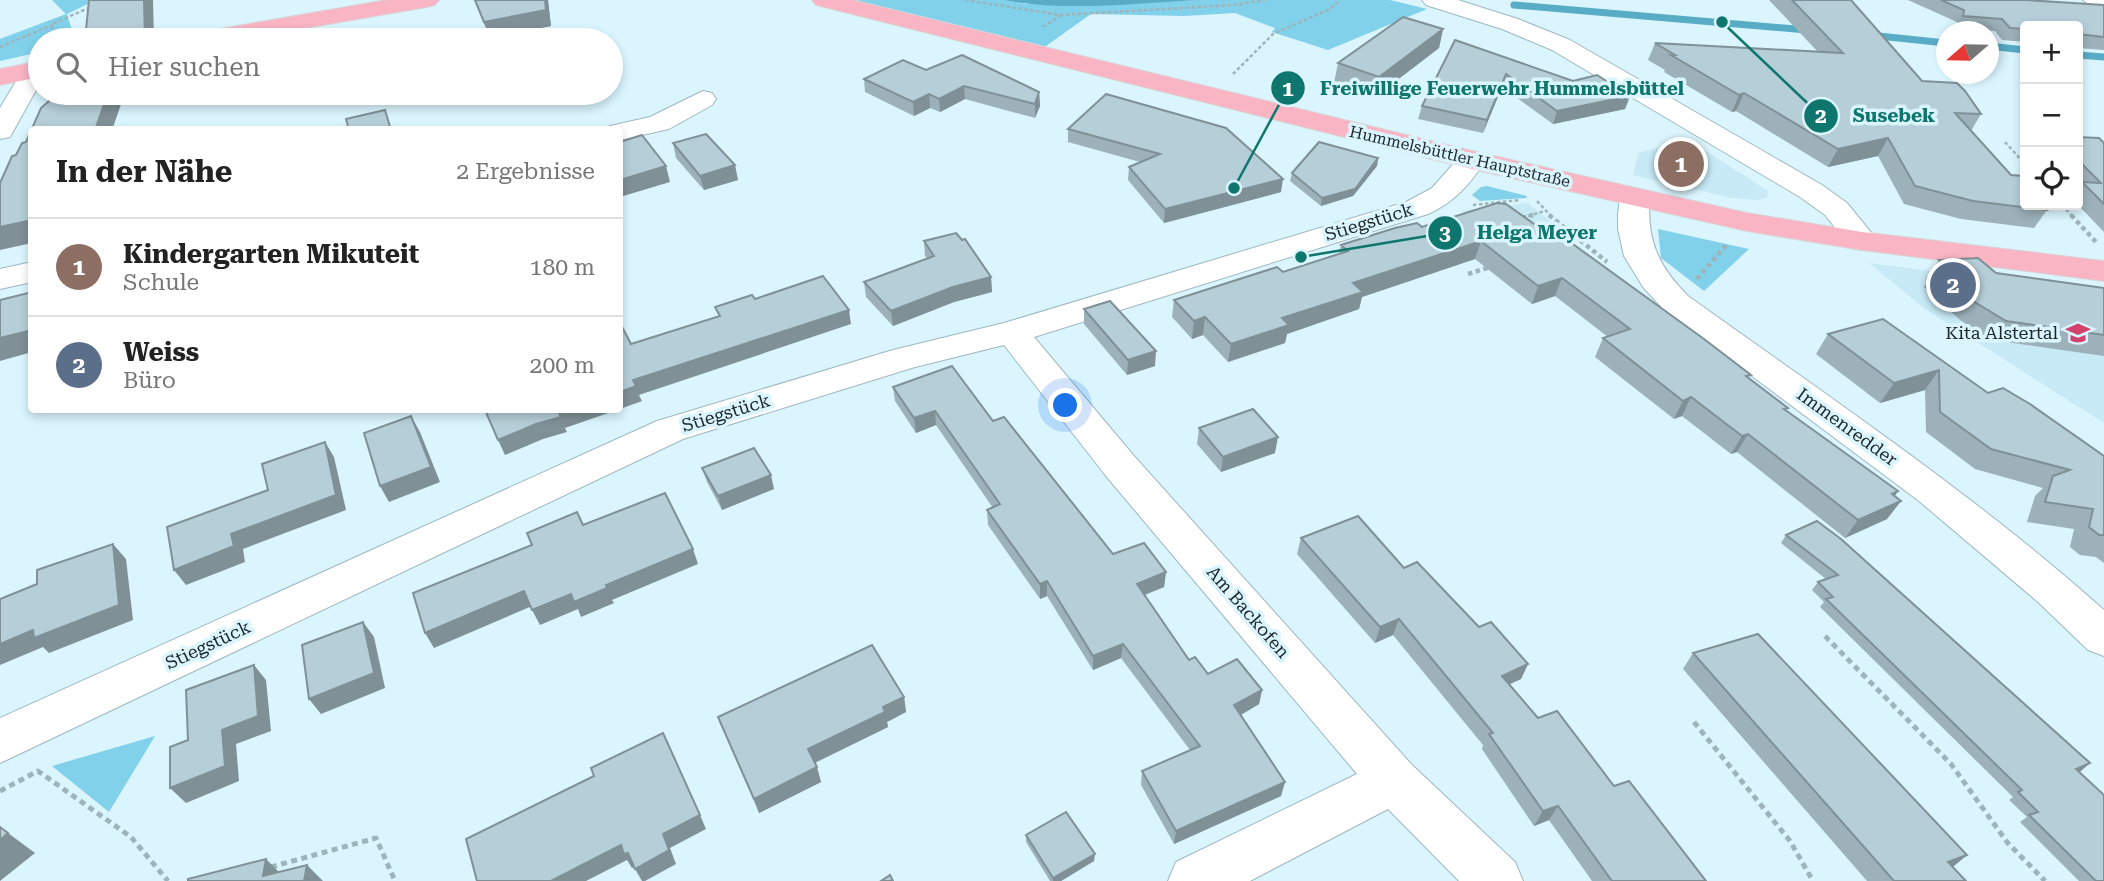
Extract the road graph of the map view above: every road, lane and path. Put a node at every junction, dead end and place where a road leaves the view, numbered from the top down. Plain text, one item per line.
1 (427, 0) edge
2 (824, 0) edge
3 (965, 0) edge
4 (1265, 0) edge
5 (1340, 0) edge
6 (1434, 0) edge
7 (2086, 3) edge
8 (96, 5) edge
9 (2104, 7) edge
10 (54, 23) junction
11 (43, 28) edge
12 (52, 28) edge
13 (266, 28) edge
14 (28, 35) edge
15 (0, 47) edge
16 (28, 71) edge
17 (0, 76) edge
18 (28, 85) edge
19 (1210, 96) junction
20 (703, 99) dead end
21 (0, 131) edge
22 (623, 131) edge
23 (2005, 142) dead end
24 (2020, 158) edge
25 (1463, 173) junction
26 (1538, 195) dead end
27 (1635, 197) junction
28 (1489, 210) edge
29 (2067, 210) edge
30 (1545, 211) junction
31 (1520, 219) edge
32 (1747, 222) junction
33 (1577, 239) junction
34 (1862, 241) junction
35 (1565, 243) edge
36 (2104, 250) edge
37 (1493, 266) edge
38 (2104, 271) edge
39 (28, 273) edge
40 (1468, 274) dead end
41 (0, 279) edge
42 (1669, 296) junction
43 (1012, 332) junction
44 (1825, 636) dead end
45 (2104, 637) edge
46 (1694, 722) dead end
47 (0, 741) edge
48 (1395, 781) junction
49 (0, 791) edge
50 (259, 870) edge
51 (168, 881) edge
52 (395, 881) edge
53 (1195, 881) edge
54 (1496, 881) edge
55 (1813, 881) edge
56 (2045, 881) edge

1 - 13 main road
2 - 19 main road, Hummelsbüttler Hauptstraße
3 - 4 path
5 - 19 path
6 - 34 street
7 - 9 street
8 - 10 path
10 - 11 path
10 - 12 path
14 - 15 path
16 - 17 main road
18 - 21 street
19 - 25 main road, Hummelsbüttler Hauptstraße
20 - 22 street
23 - 24 path
25 - 27 main road, Hummelsbüttler Hauptstraße
25 - 28 path
25 - 43 street, Stiegstück
26 - 30 path
27 - 32 main road, Hummelsbüttler Hauptstraße
27 - 42 street, Immenredder
29 - 36 path
30 - 31 path
30 - 33 path
32 - 34 main road, Hummelsbüttler Hauptstraße
32 - 42 path
33 - 35 path
33 - 42 path
34 - 38 main road, Hummelsbüttler Hauptstraße
37 - 40 path
39 - 41 street
42 - 45 street, Immenredder
43 - 47 street, Stiegstück
43 - 48 street, Am Backofen
44 - 56 path
46 - 55 path
48 - 53 street
48 - 54 street, Am Backofen
49 - 51 path
50 - 52 path

